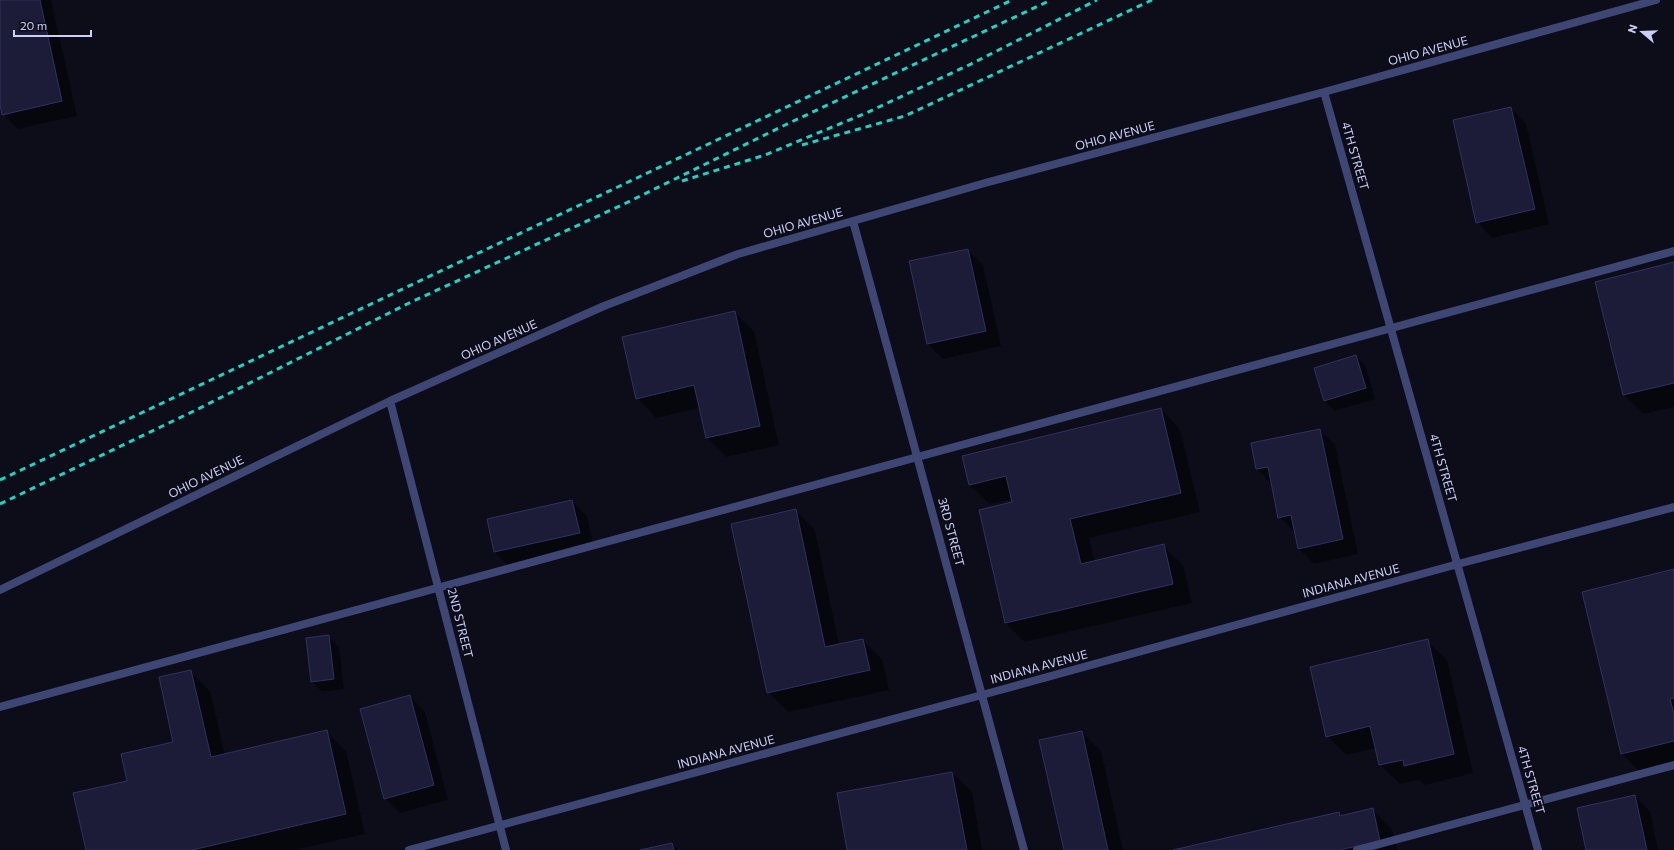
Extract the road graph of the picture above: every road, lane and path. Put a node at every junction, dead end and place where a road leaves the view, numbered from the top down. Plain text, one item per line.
1 (1656, 0) edge
2 (1324, 92) junction
3 (853, 221) junction
4 (1674, 251) edge
5 (1391, 328) junction
6 (390, 401) junction
7 (918, 457) junction
8 (1674, 507) edge
9 (1458, 564) junction
10 (439, 587) junction
11 (0, 590) edge
12 (982, 695) junction
13 (0, 707) edge
14 (1674, 764) edge
15 (1525, 805) junction
16 (500, 825) junction
17 (410, 850) edge
18 (506, 850) edge
19 (1024, 850) edge
20 (1357, 850) edge
21 (1538, 850) edge

1 - 2 street, OHIO AVENUE
2 - 3 street, OHIO AVENUE
2 - 5 street, 4TH STREET
3 - 6 street, OHIO AVENUE
3 - 7 street, 3RD STREET
4 - 5 street
5 - 7 street
5 - 9 street, 4TH STREET
6 - 10 street, 2ND STREET
6 - 11 street, OHIO AVENUE
7 - 10 street
7 - 12 street, 3RD STREET
8 - 9 street, INDIANA AVENUE
9 - 12 street, INDIANA AVENUE
9 - 15 street, 4TH STREET
10 - 13 street
10 - 16 street, 2ND STREET
12 - 16 street, INDIANA AVENUE
12 - 19 street, 3RD STREET
14 - 15 street
15 - 20 street
15 - 21 street, 4TH STREET
16 - 17 street, INDIANA AVENUE
16 - 18 street, 2ND STREET

